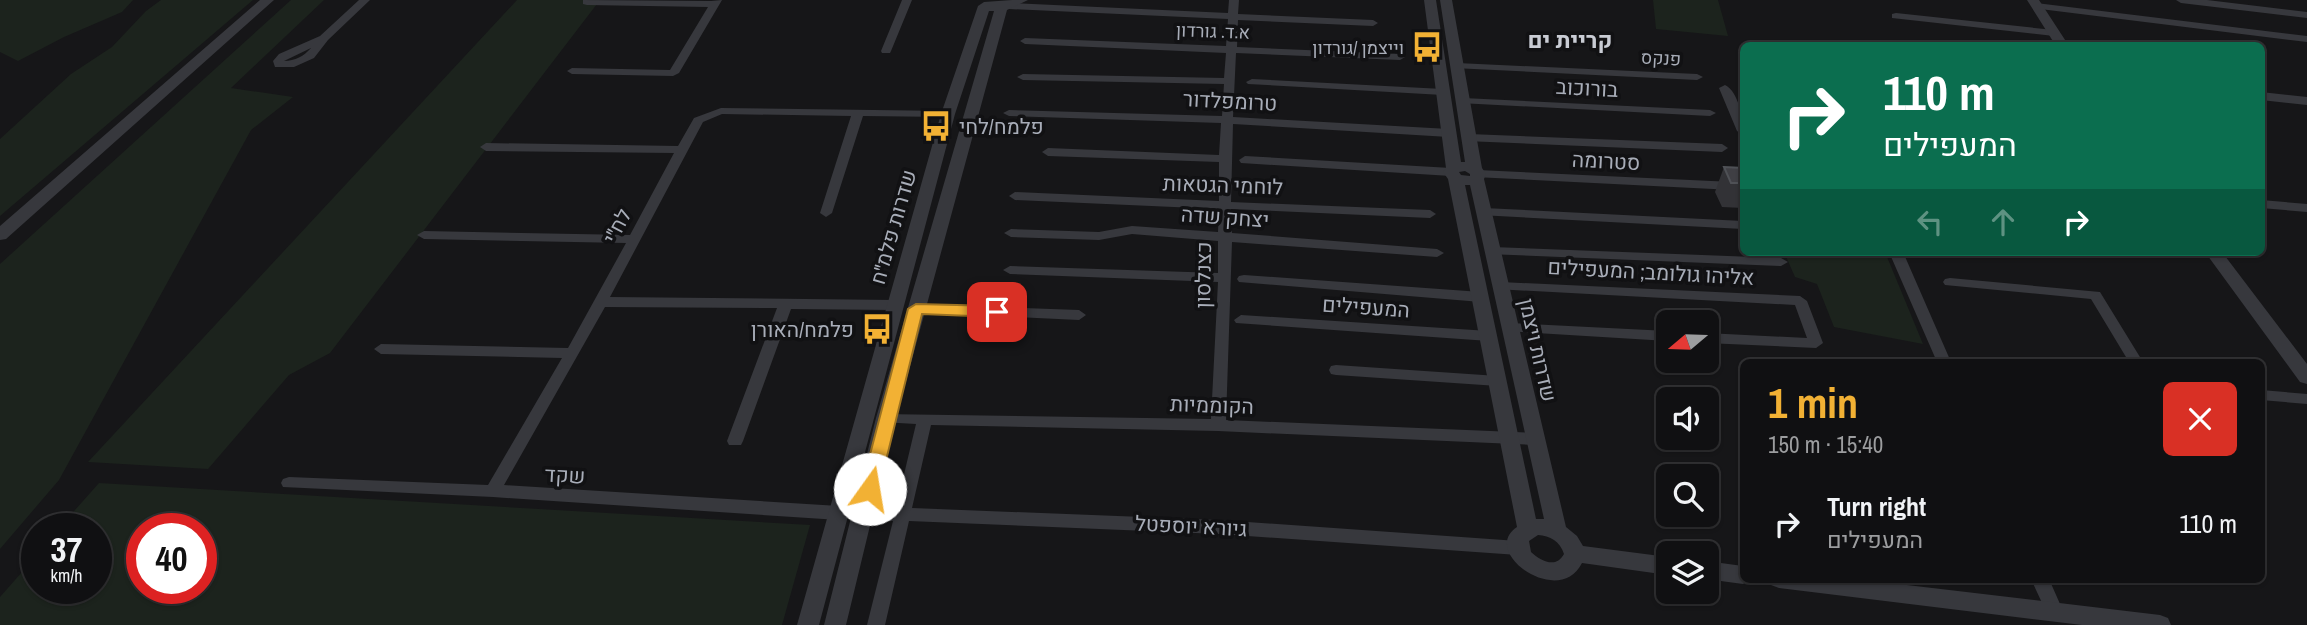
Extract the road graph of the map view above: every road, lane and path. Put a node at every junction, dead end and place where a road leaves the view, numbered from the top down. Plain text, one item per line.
1 (268, 0) edge
2 (365, 0) edge
3 (907, 0) edge
4 (1022, 0) edge
5 (1234, 0) edge
6 (1430, 0) edge
7 (1446, 0) edge
8 (2181, 0) edge
9 (587, 2) edge
10 (716, 2) edge
11 (2034, 3) edge
12 (2246, 4) edge
13 (992, 5) edge
14 (1233, 15) junction
15 (2307, 15) edge
16 (1896, 16) dead end
17 (1373, 23) dead end
18 (2054, 33) junction
19 (2272, 34) junction
20 (324, 38) dead end
21 (2307, 38) edge
22 (1025, 41) dead end
23 (2060, 42) edge
24 (1231, 49) junction
25 (886, 51) dead end
26 (1400, 57) dead end
27 (1457, 65) junction
28 (572, 71) dead end
29 (1023, 77) dead end
30 (1697, 77) dead end
31 (1228, 81) junction
32 (1252, 82) dead end
33 (1725, 88) dead end
34 (1443, 92) junction
35 (2265, 96) edge
36 (1463, 101) junction
37 (2307, 101) edge
38 (858, 113) junction
39 (1009, 113) dead end
40 (1710, 113) dead end
41 (948, 114) junction
42 (1226, 120) junction
43 (1740, 124) edge
44 (1449, 133) junction
45 (1469, 138) junction
46 (486, 147) dead end
47 (1723, 148) dead end
48 (681, 150) junction
49 (1048, 152) dead end
50 (1224, 159) junction
51 (1245, 160) dead end
52 (1454, 173) junction
53 (1476, 174) junction
54 (1733, 186) edge
55 (1015, 196) dead end
56 (1224, 204) junction
57 (2265, 204) edge
58 (2307, 208) edge
59 (1483, 212) junction
60 (826, 213) dead end
61 (1430, 214) dead end
62 (1740, 225) edge
63 (1011, 233) dead end
64 (0, 235) edge
65 (424, 235) dead end
66 (1223, 238) junction
67 (633, 239) junction
68 (1492, 251) junction
69 (1437, 253) dead end
70 (1898, 256) edge
71 (2216, 256) edge
72 (1781, 262) dead end
73 (1010, 270) dead end
74 (1225, 278) junction
75 (1244, 279) dead end
76 (1950, 282) dead end
77 (1500, 286) junction
78 (1480, 297) junction
79 (601, 302) junction
80 (786, 303) junction
81 (894, 304) junction
82 (916, 309) junction
83 (1079, 314) dead end
84 (1241, 320) dead end
85 (1510, 328) junction
86 (1656, 335) edge
87 (1489, 336) junction
88 (1719, 339) edge
89 (381, 349) dead end
90 (572, 353) junction
91 (1943, 359) edge
92 (2134, 359) edge
93 (1336, 370) dead end
94 (2307, 377) edge
95 (1498, 381) junction
96 (2265, 395) edge
97 (2307, 399) edge
98 (886, 418) junction
99 (925, 419) junction
100 (1218, 425) junction
101 (1509, 438) junction
102 (1535, 439) junction
103 (735, 441) dead end
104 (289, 483) dead end
105 (493, 491) junction
106 (839, 513) junction
107 (864, 513) junction
108 (901, 515) junction
109 (1528, 529) junction
110 (1557, 531) junction
111 (1518, 548) junction
112 (1575, 554) junction
113 (1656, 564) edge
114 (1719, 572) edge
115 (1740, 575) edge
116 (1811, 583) edge
117 (2042, 583) edge
118 (2055, 613) junction
119 (808, 625) edge
120 (835, 625) edge
121 (876, 625) edge
122 (2160, 625) edge

1 - 64 street
2 - 20 street
3 - 25 street
4 - 13 street
5 - 14 street, כצנלסון
6 - 34 street
7 - 27 street, שדרות ויצמן
8 - 12 street
9 - 10 street
10 - 28 street
11 - 18 street
11 - 19 street
12 - 15 street
12 - 19 street
13 - 14 street
13 - 41 street, שדרות פלמ"ח
13 - 82 street, שדרות פלמ"ח
14 - 17 street
14 - 24 street, כצנלסון
16 - 18 street
18 - 23 street
19 - 21 street
22 - 24 street, א.ד. גורדון
24 - 26 street, א.ד. גורדון
24 - 31 street, כצנלסון
27 - 30 street, פנקס
27 - 36 street, שדרות ויצמן
29 - 31 street
31 - 42 street, כצנלסון
32 - 34 street
33 - 43 street
34 - 44 street
35 - 37 street
36 - 40 street, בורוכוב
36 - 45 street, שדרות ויצמן
38 - 41 street, לח"י
38 - 48 street, לח"י
38 - 60 street
39 - 42 street, טרומפלדור
41 - 81 street, שדרות פלמ"ח
42 - 44 street, טרומפלדור
42 - 50 street, כצנלסון
44 - 52 street
45 - 47 street
45 - 53 street, שדרות ויצמן
46 - 48 street
48 - 67 street, לח"י
49 - 50 street
50 - 56 street, כצנלסון
51 - 52 street
52 - 53 street
52 - 78 street
53 - 54 street, סטרומה
53 - 59 street, שדרות ויצמן
55 - 56 street, לוחמי הגטאות
56 - 61 street, לוחמי הגטאות
56 - 66 street, כצנלסון
57 - 58 street
59 - 62 street
59 - 68 street, שדרות ויצמן
63 - 66 street, יצחק שדה
65 - 67 street
66 - 69 street, יצחק שדה
66 - 74 street, כצנלסון
67 - 79 street, לח"י
68 - 72 street
68 - 77 street, שדרות ויצמן
70 - 91 street
71 - 94 street
73 - 74 street
74 - 100 street, כצנלסון
75 - 78 street
76 - 92 street
77 - 85 street, שדרות ויצמן
77 - 88 street, אליהו גולומב; המעפילים
78 - 87 street
79 - 80 street
79 - 90 street, לח"י
80 - 81 street
80 - 103 street
81 - 106 street, שדרות פלמ"ח
82 - 83 street
82 - 98 street, שדרות פלמ"ח
84 - 87 street, המעפילים
85 - 86 street
85 - 102 street, שדרות ויצמן
87 - 95 street
89 - 90 street
90 - 105 street, לח"י
93 - 95 street
95 - 101 street
96 - 97 street
98 - 99 street, הקוממיות
98 - 107 street, שדרות פלמ"ח
99 - 100 street, הקוממיות
99 - 108 street
100 - 101 street, הקוממיות
101 - 102 street, הקוממיות
101 - 109 street
102 - 110 street, שדרות ויצמן
104 - 105 street, שקד
105 - 106 street, שקד
106 - 119 street, שדרות פלמ"ח
107 - 108 street, גיורא יוספטל
107 - 120 street, שדרות פלמ"ח
108 - 111 street, גיורא יוספטל
108 - 121 street
109 - 110 street
109 - 111 street
110 - 112 street
111 - 112 street
112 - 113 street
114 - 115 street
116 - 118 street
117 - 118 street
118 - 122 street

